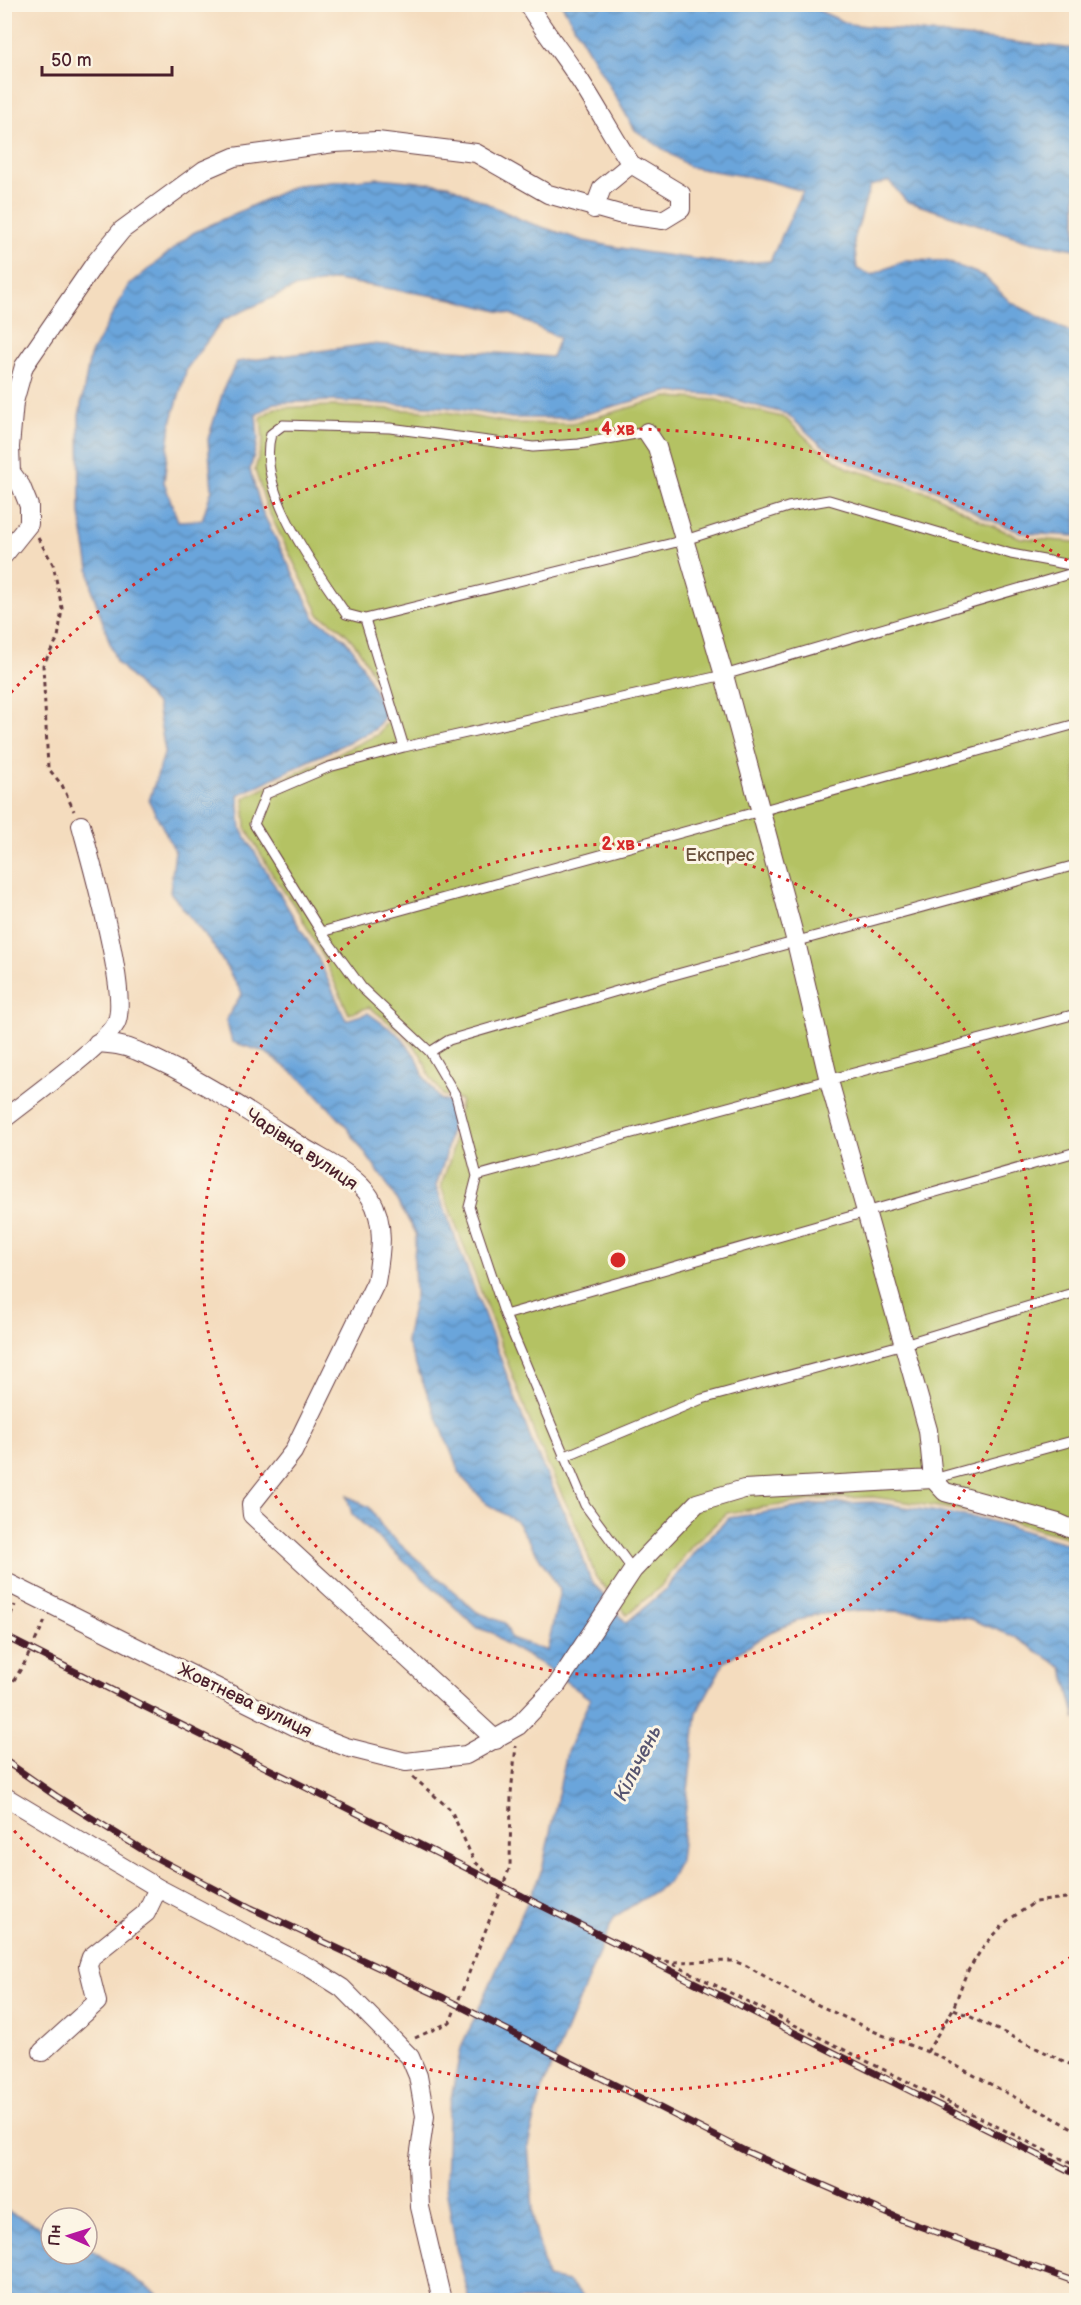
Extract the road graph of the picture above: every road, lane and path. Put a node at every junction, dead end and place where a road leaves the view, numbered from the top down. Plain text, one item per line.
1 (528, 4) edge
2 (631, 164) junction
3 (594, 209) junction
4 (647, 432) joint
5 (29, 524) junction
6 (685, 540) junction
7 (4, 555) edge
8 (1077, 566) edge
9 (1077, 573) edge
10 (365, 619) junction
11 (724, 675) junction
12 (1077, 724) edge
13 (404, 747) junction
14 (759, 810) junction
15 (81, 825) joint
16 (1077, 866) edge
17 (321, 932) junction
18 (796, 942) junction
19 (1077, 1014) edge
20 (97, 1043) junction
21 (430, 1052) junction
22 (829, 1081) junction
23 (4, 1119) edge
24 (1077, 1152) edge
25 (477, 1176) junction
26 (867, 1210) junction
27 (1077, 1292) edge
28 (505, 1315) junction
29 (904, 1344) junction
30 (1077, 1440) edge
31 (563, 1457) junction
32 (933, 1479) junction
33 (1077, 1531) edge
34 (633, 1570) junction
35 (4, 1581) edge
36 (16, 1605) dead end
37 (52, 1605) junction
38 (7, 1623) dead end
39 (4, 1696) edge
40 (518, 1726) junction
41 (496, 1740) junction
42 (398, 1760) junction
43 (4, 1796) edge
44 (158, 1888) junction
45 (1077, 1906) edge
46 (670, 1962) junction
47 (953, 2009) junction
48 (396, 2043) junction
49 (42, 2052) dead end
50 (927, 2052) junction
51 (1077, 2067) edge
52 (1077, 2130) edge
53 (1077, 2166) edge
54 (442, 2301) edge

1 - 2 street
2 - 3 street
2 - 3 street
3 - 5 street
4 - 6 street
4 - 10 lane
5 - 7 street
5 - 15 path
6 - 8 lane
6 - 10 lane
6 - 11 street
9 - 11 lane
10 - 13 lane
11 - 13 lane
11 - 14 street
12 - 14 lane
13 - 17 lane
14 - 17 lane
14 - 18 street
15 - 20 street
16 - 18 lane
17 - 21 lane
18 - 21 lane
18 - 22 street
19 - 22 lane
20 - 23 street
20 - 41 street, Чарівна вулиця
21 - 25 lane
22 - 25 lane
22 - 26 street
24 - 26 lane
25 - 28 lane
26 - 28 lane
26 - 29 street
27 - 29 lane
28 - 31 lane
29 - 31 lane
29 - 32 street
30 - 32 lane
31 - 34 lane
32 - 33 street
32 - 34 street, Жовтнева вулиця
34 - 40 street, Жовтнева вулиця
35 - 37 street, Жовтнева вулиця
36 - 38 path
37 - 39 path
37 - 42 street, Жовтнева вулиця
40 - 41 street, Жовтнева вулиця
40 - 48 path
41 - 42 street, Жовтнева вулиця
42 - 46 path
43 - 44 street
44 - 48 street
44 - 49 street
45 - 47 path
46 - 50 path
46 - 53 path
47 - 50 path
47 - 51 path
48 - 54 street
50 - 52 path

